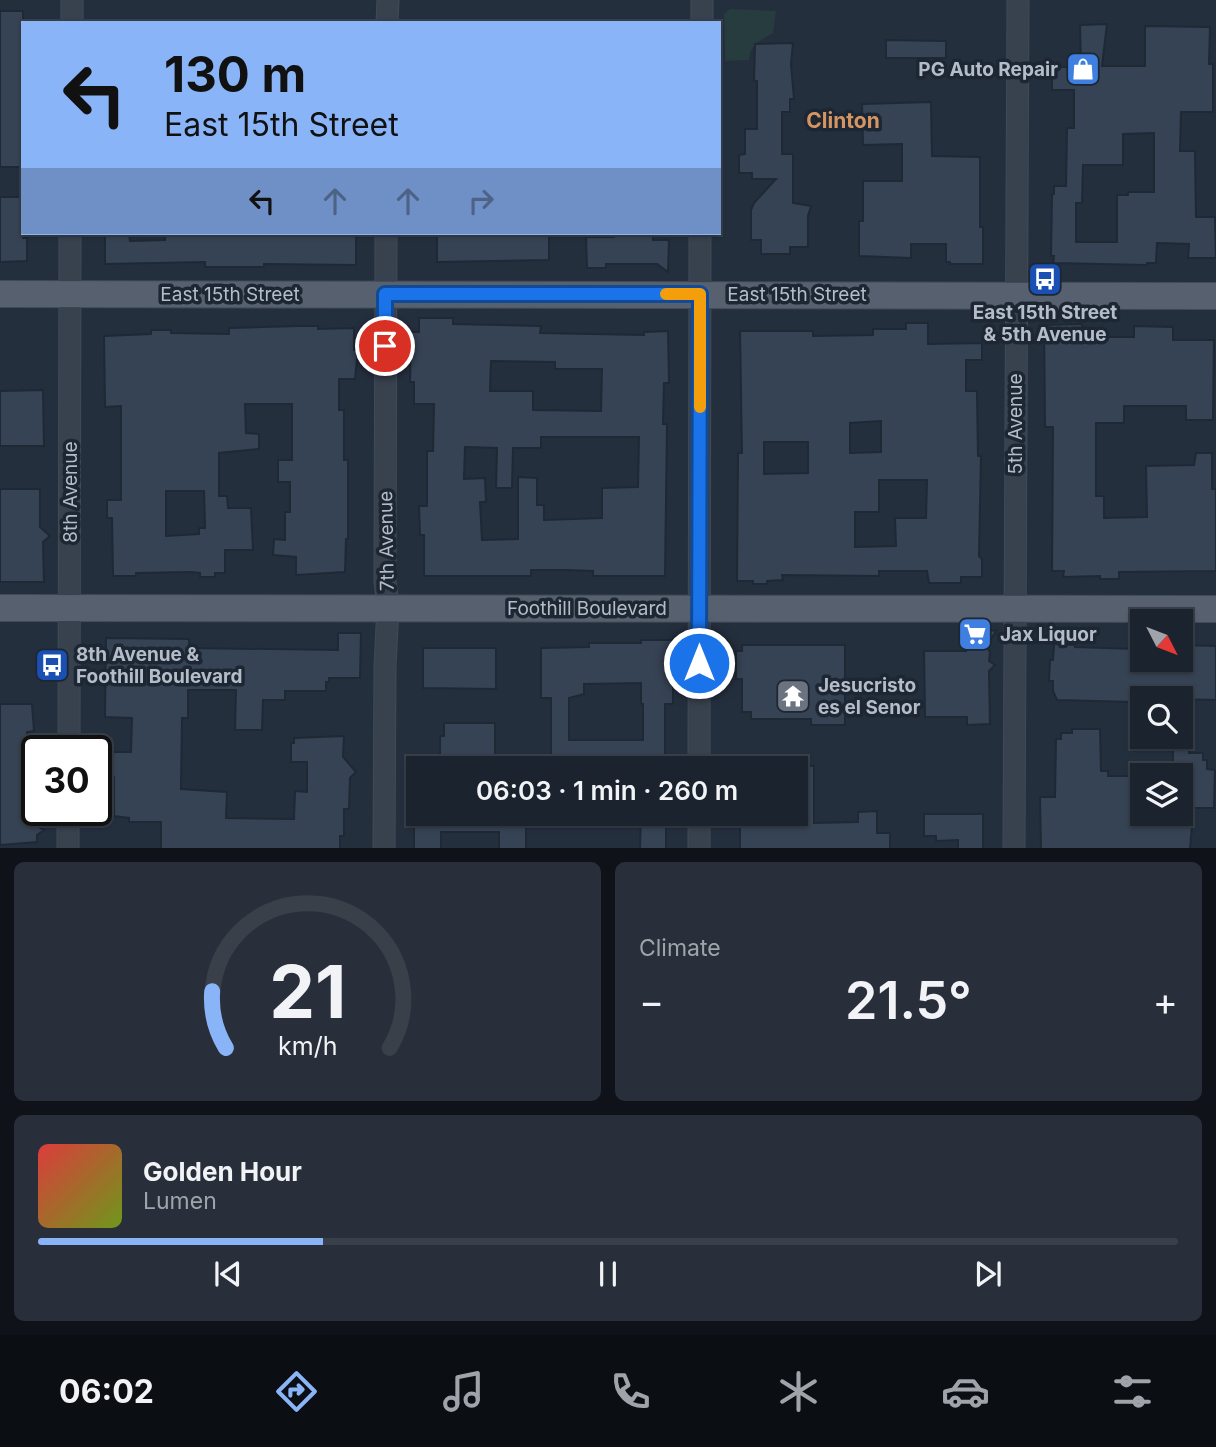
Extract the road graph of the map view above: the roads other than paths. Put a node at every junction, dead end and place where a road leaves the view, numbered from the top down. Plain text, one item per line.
1 (72, 0) edge
2 (388, 0) edge
3 (702, 0) edge
4 (1018, 0) edge
5 (72, 21) edge
6 (387, 21) edge
7 (702, 21) edge
8 (70, 235) edge
9 (386, 235) edge
10 (700, 235) edge
11 (0, 294) edge
12 (70, 294) junction
13 (385, 294) junction
14 (700, 294) junction
15 (1015, 295) junction
16 (1216, 296) edge
17 (388, 607) junction
18 (0, 608) edge
19 (70, 608) junction
20 (699, 609) junction
21 (1014, 609) junction
22 (1216, 609) edge
23 (69, 735) edge
24 (699, 756) edge
25 (68, 826) edge
26 (699, 826) edge
27 (68, 848) edge
28 (384, 848) edge
29 (699, 848) edge
30 (1014, 848) edge

1 - 5 street
2 - 6 street
3 - 7 street
4 - 15 street, 5th Avenue
8 - 12 street, 8th Avenue
9 - 13 street, 7th Avenue
10 - 14 street
11 - 12 main road, East 15th Street
12 - 13 main road, East 15th Street
12 - 19 street, 8th Avenue
13 - 14 main road, East 15th Street
13 - 17 street, 7th Avenue
14 - 15 main road, East 15th Street
14 - 20 street
15 - 16 main road, East 15th Street
15 - 21 street, 5th Avenue
17 - 19 main road, Foothill Boulevard
17 - 20 main road, Foothill Boulevard
17 - 28 street, 7th Avenue
18 - 19 main road, Foothill Boulevard
19 - 23 street, 8th Avenue
20 - 21 main road, Foothill Boulevard
20 - 24 street
21 - 22 main road, Foothill Boulevard
21 - 30 street, 5th Avenue
25 - 27 street
26 - 29 street

